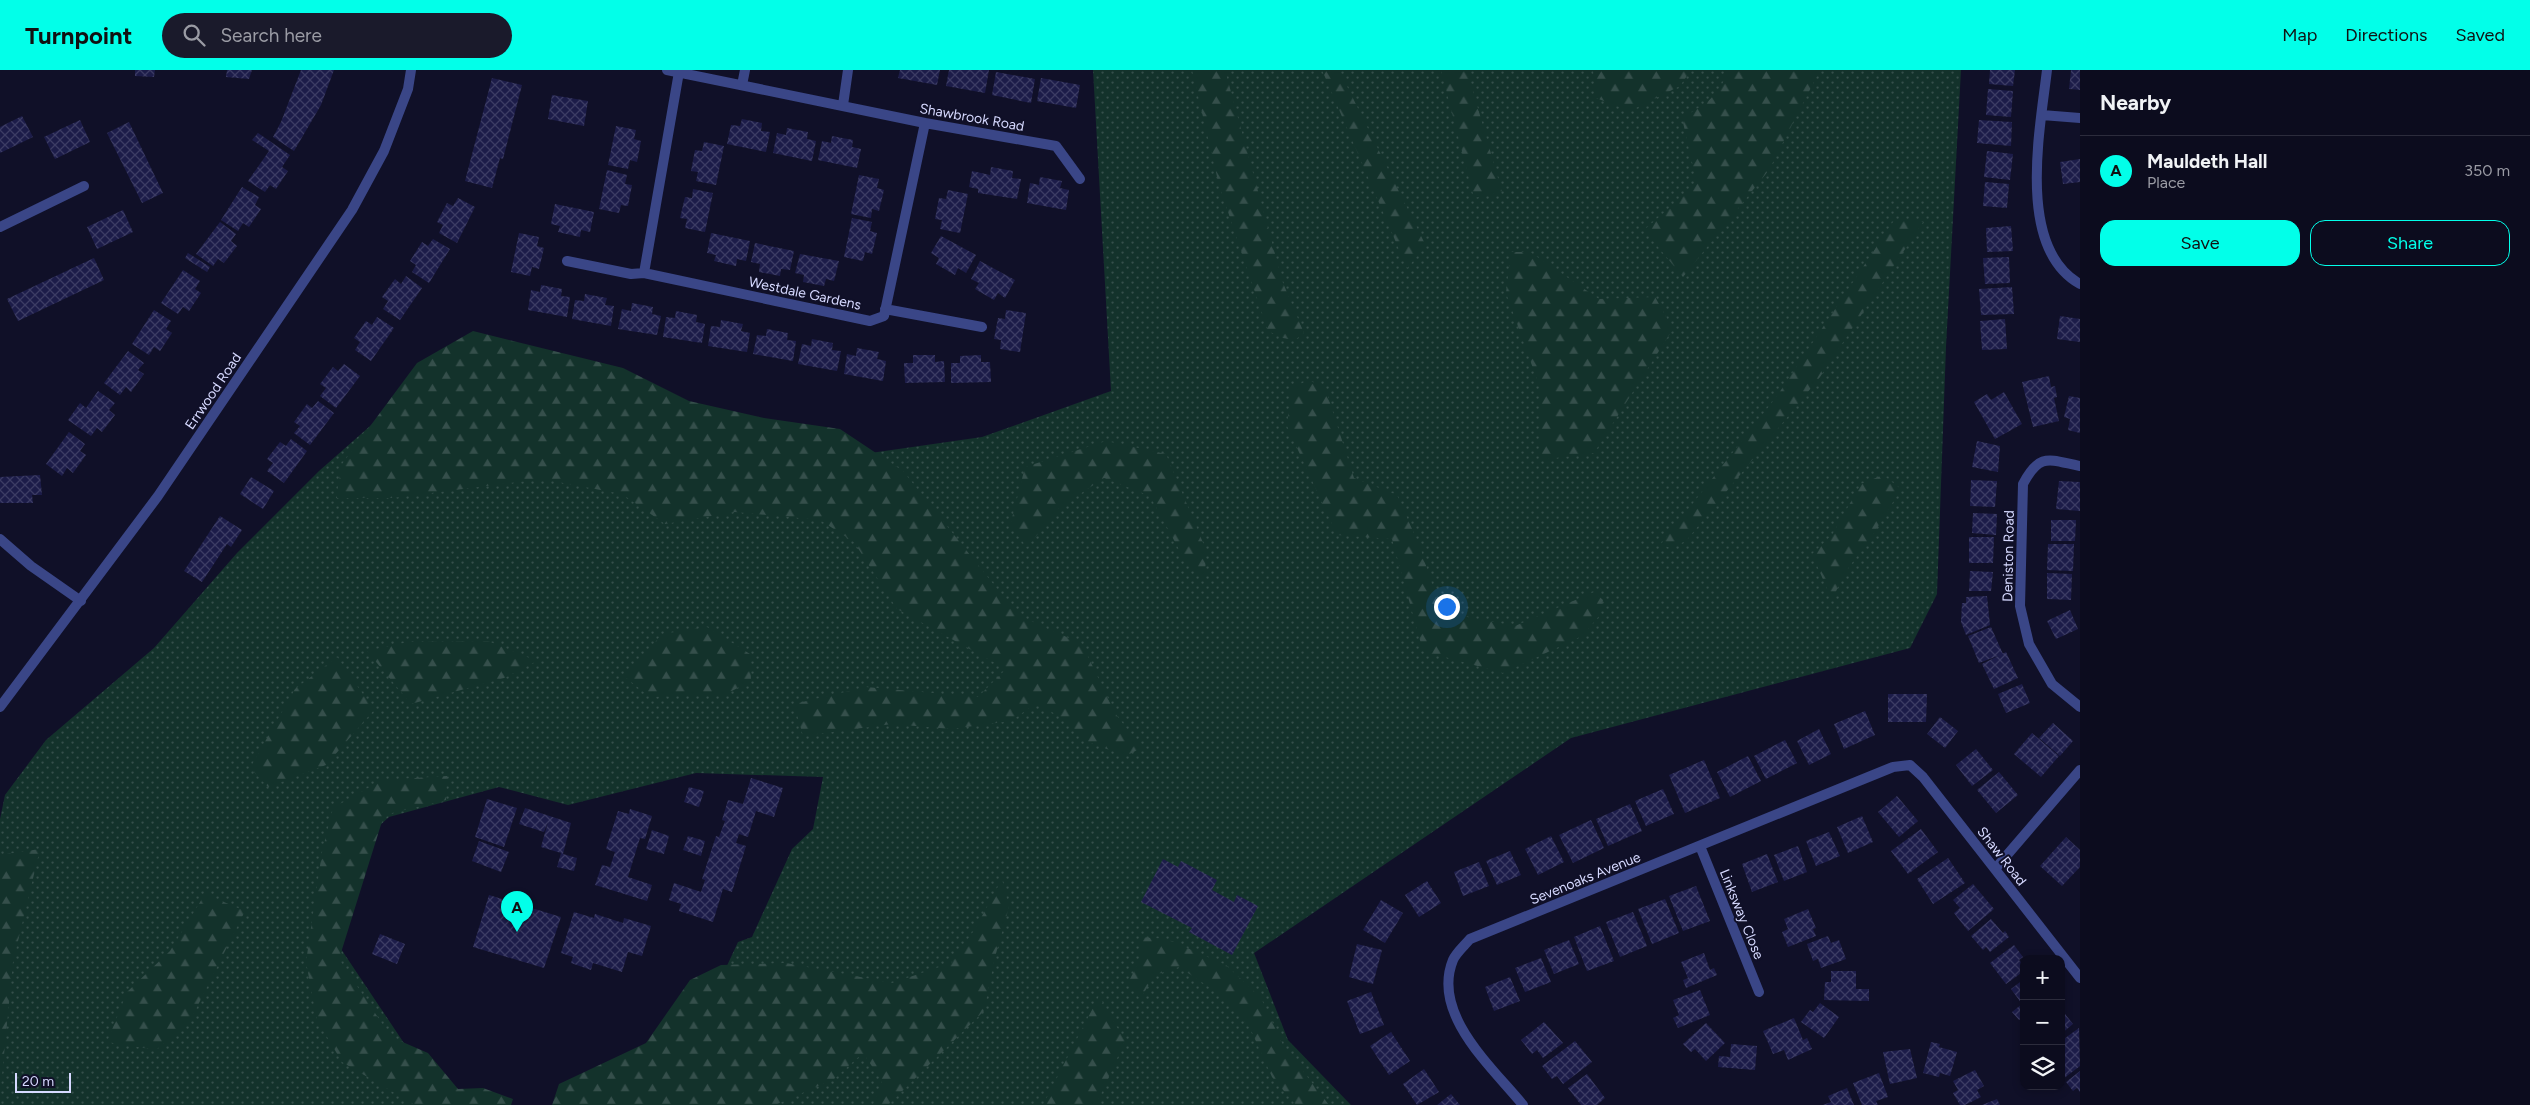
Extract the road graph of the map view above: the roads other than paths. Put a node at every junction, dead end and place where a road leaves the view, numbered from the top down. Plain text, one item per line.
1 (411, 70) edge
2 (667, 70) edge
3 (745, 70) edge
4 (848, 70) edge
5 (2047, 70) edge
6 (679, 72) junction
7 (742, 85) junction
8 (843, 105) junction
9 (2042, 115) junction
10 (2080, 118) edge
11 (925, 123) junction
12 (1080, 179) dead end
13 (84, 186) dead end
14 (0, 227) edge
15 (566, 261) dead end
16 (644, 273) junction
17 (2080, 284) edge
18 (886, 310) junction
19 (982, 327) dead end
20 (2080, 466) edge
21 (0, 539) edge
22 (80, 601) junction
23 (0, 707) edge
24 (2080, 707) edge
25 (1894, 767) joint
26 (2080, 770) edge
27 (1700, 846) junction
28 (1995, 869) junction
29 (2080, 978) edge
30 (1759, 992) dead end
31 (1523, 1105) edge

1 - 22 street, Errwood Road
2 - 6 street, Shawbrook Road
3 - 7 street
4 - 8 street
5 - 9 street
6 - 7 street, Shawbrook Road
6 - 16 street
7 - 8 street, Shawbrook Road
8 - 11 street, Shawbrook Road
9 - 10 street
9 - 17 street
11 - 12 street, Shawbrook Road
11 - 18 street
13 - 14 street
15 - 16 street, Westdale Gardens
16 - 18 street, Westdale Gardens
18 - 19 street
20 - 24 street, Deniston Road
21 - 22 street
22 - 23 street, Errwood Road
25 - 27 street, Sevenoaks Avenue
25 - 28 street, Shaw Road
26 - 28 street
27 - 30 street, Linksway Close
27 - 31 street, Sevenoaks Avenue
28 - 29 street, Shaw Road

